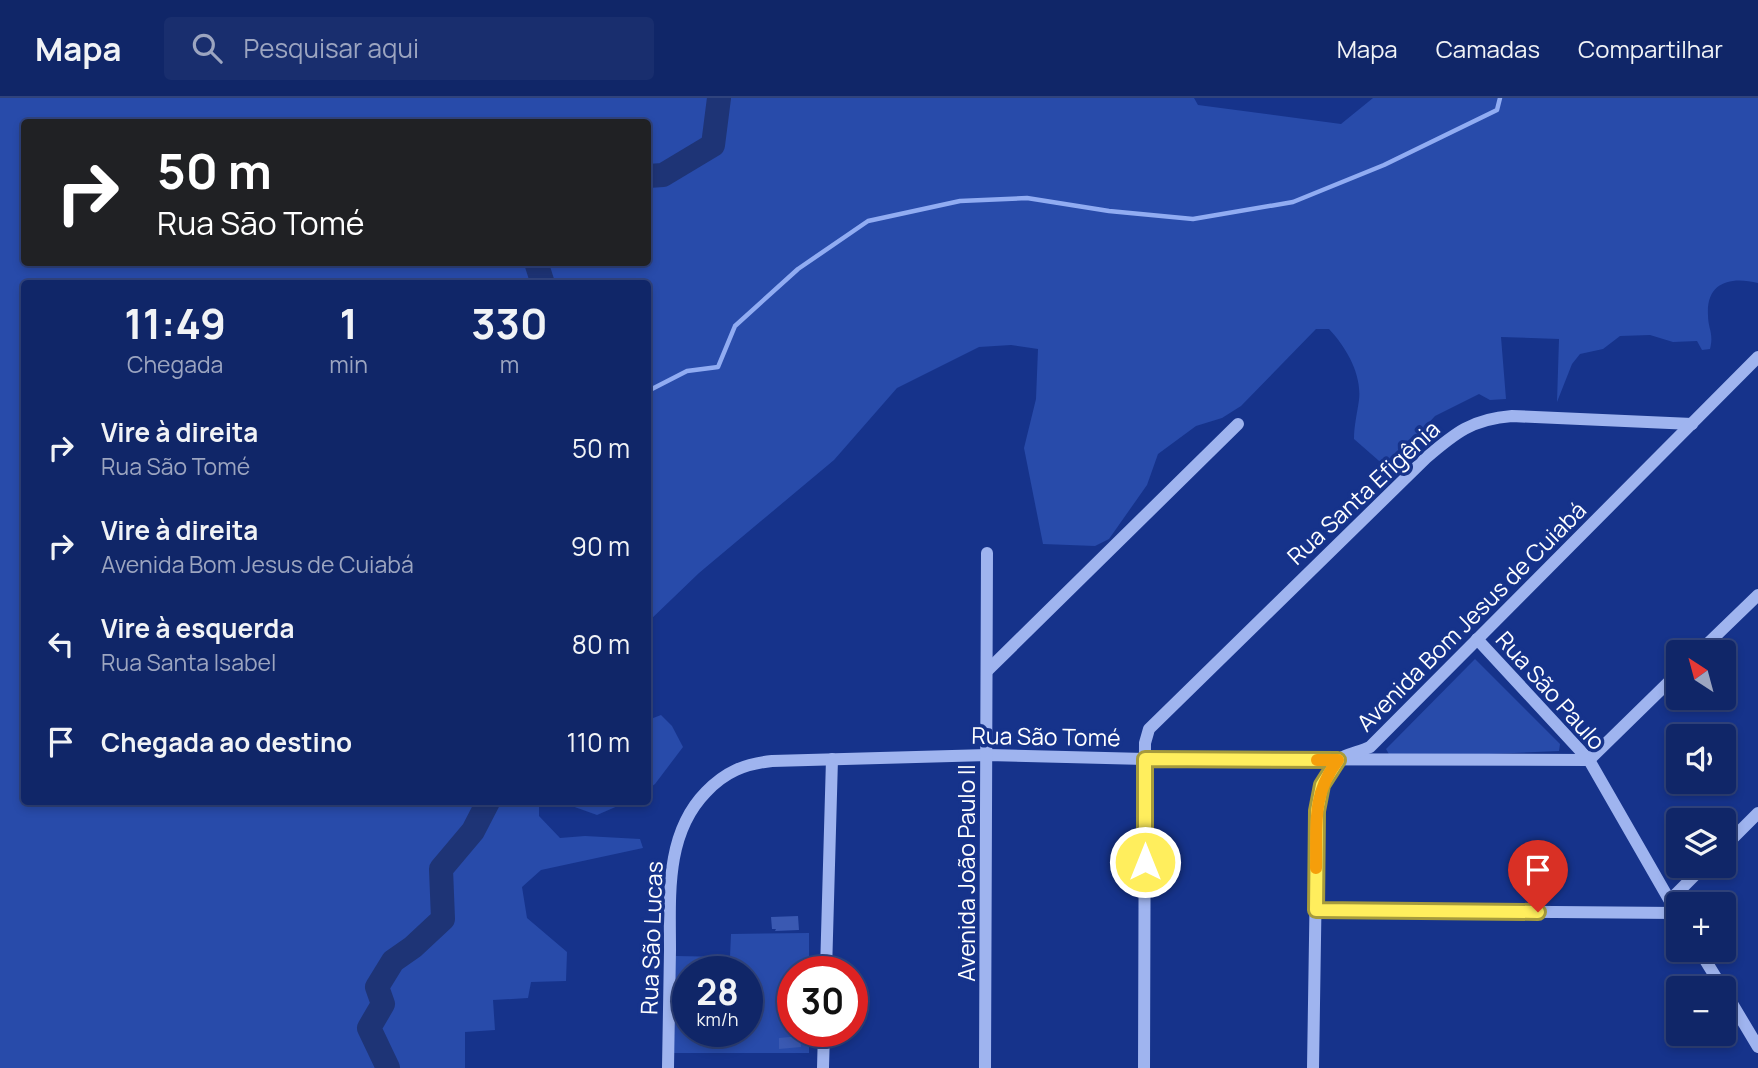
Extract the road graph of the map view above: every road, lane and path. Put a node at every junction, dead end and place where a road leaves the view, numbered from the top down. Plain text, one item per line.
1 (1758, 357) edge
2 (1238, 424) dead end
3 (1692, 424) junction
4 (987, 553) dead end
5 (1758, 595) edge
6 (1477, 639) junction
7 (1712, 640) edge
8 (988, 670) junction
9 (1666, 685) edge
10 (988, 755) junction
11 (832, 759) junction
12 (1145, 759) junction
13 (1338, 760) junction
14 (1589, 760) junction
15 (718, 780) joint
16 (1758, 813) edge
17 (1736, 835) edge
18 (1692, 878) edge
19 (1678, 892) edge
20 (1666, 893) edge
21 (1316, 910) junction
22 (1666, 914) edge
23 (826, 956) edge
24 (1736, 1011) edge
25 (1757, 1044) edge
26 (824, 1047) edge
27 (668, 1068) edge
28 (823, 1068) edge
29 (985, 1068) edge
30 (1144, 1068) edge
31 (1313, 1068) edge

1 - 3 street, Avenida Bom Jesus de Cuiabá
2 - 8 street
3 - 6 street, Avenida Bom Jesus de Cuiabá
3 - 12 street, Rua Santa Efigênia
4 - 8 street, Avenida João Paulo II
5 - 7 street
6 - 13 street, Avenida Bom Jesus de Cuiabá
6 - 14 street, Rua São Paulo
8 - 10 street, Avenida João Paulo II
9 - 14 street
10 - 11 street, Rua São Tomé
10 - 12 street, Rua São Tomé
10 - 29 street, Avenida João Paulo II
11 - 15 street, Rua São Tomé
11 - 23 street
12 - 13 street, Rua São Tomé
12 - 30 street, Rua Santa Efigênia
13 - 14 street, Rua São Tomé
13 - 21 street
14 - 20 street, Rua São Paulo
15 - 27 street, Rua São Lucas
16 - 17 street
18 - 19 street
21 - 22 street
21 - 31 street
24 - 25 street
26 - 28 street

